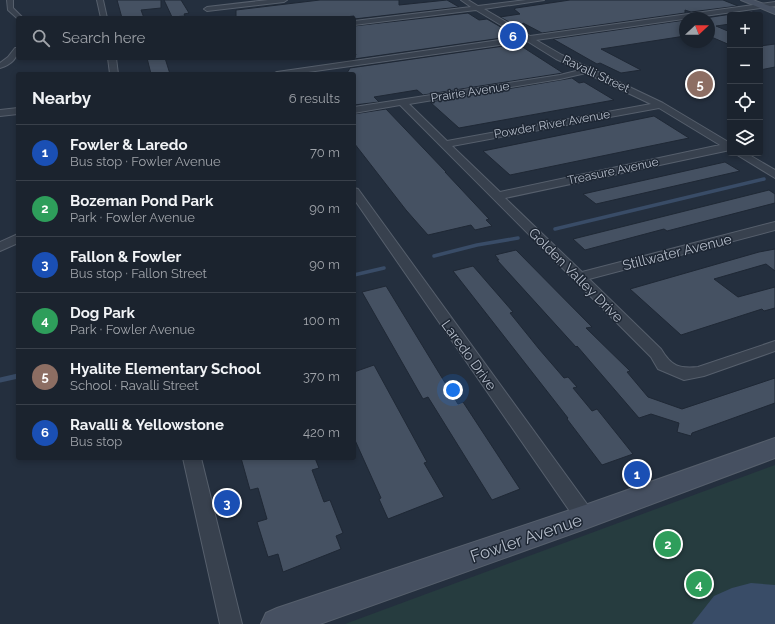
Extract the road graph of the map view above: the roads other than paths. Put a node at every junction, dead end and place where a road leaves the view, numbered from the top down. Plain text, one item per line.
1 (10, 0) edge
2 (100, 0) edge
3 (284, 0) edge
4 (464, 0) edge
5 (541, 0) edge
6 (745, 0) edge
7 (775, 4) edge
8 (762, 6) junction
9 (476, 8) junction
10 (775, 11) edge
11 (18, 16) edge
12 (104, 16) edge
13 (210, 16) edge
14 (356, 23) edge
15 (528, 39) junction
16 (16, 53) edge
17 (112, 60) edge
18 (0, 66) edge
19 (585, 71) junction
20 (114, 72) edge
21 (291, 72) edge
22 (403, 103) junction
23 (660, 105) junction
24 (356, 110) edge
25 (16, 111) edge
26 (0, 113) edge
27 (444, 144) junction
28 (727, 144) edge
29 (727, 147) edge
30 (744, 156) edge
31 (775, 175) edge
32 (356, 194) edge
33 (497, 196) junction
34 (775, 226) edge
35 (16, 239) edge
36 (0, 247) edge
37 (578, 277) junction
38 (775, 346) edge
39 (775, 448) edge
40 (192, 460) edge
41 (585, 517) junction
42 (231, 624) edge
43 (276, 624) edge

1 - 11 street
2 - 12 street
3 - 13 street
4 - 9 street, Ravalli Street
5 - 9 street
6 - 8 street
7 - 8 street
8 - 10 street
8 - 15 street
9 - 14 street
9 - 15 street, Ravalli Street
15 - 19 street, Ravalli Street
15 - 21 street
16 - 18 street
17 - 20 street
19 - 22 street, Prairie Avenue
19 - 23 street, Ravalli Street
22 - 24 street, Prairie Avenue
22 - 27 street, Golden Valley Drive
23 - 27 street, Powder River Avenue
23 - 28 street, Ravalli Street
25 - 26 street
27 - 33 street, Golden Valley Drive
29 - 33 street, Treasure Avenue
30 - 31 street
32 - 41 street, Laredo Drive
33 - 37 street, Golden Valley Drive
34 - 37 street, Stillwater Avenue
35 - 36 street
37 - 38 street, Golden Valley Drive
39 - 41 street, Fowler Avenue
40 - 42 street
41 - 43 street, Fowler Avenue

